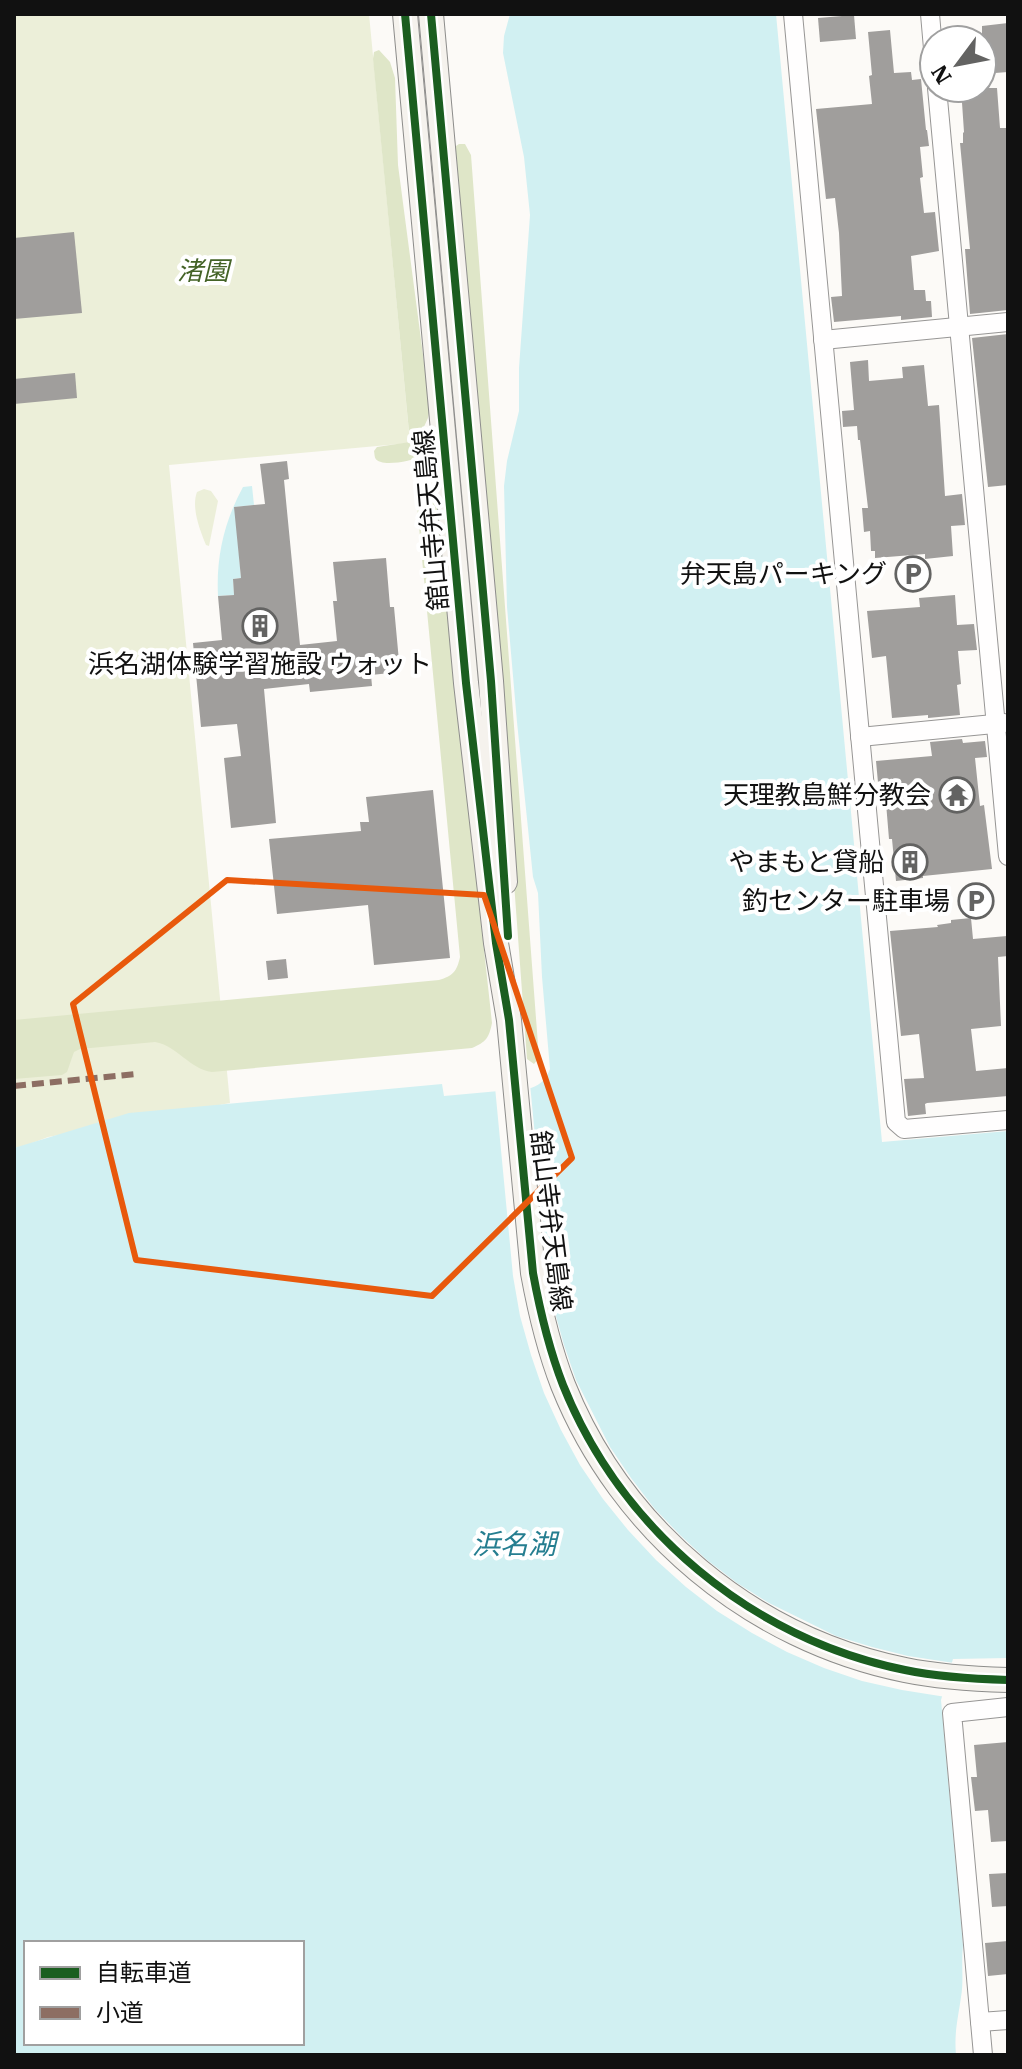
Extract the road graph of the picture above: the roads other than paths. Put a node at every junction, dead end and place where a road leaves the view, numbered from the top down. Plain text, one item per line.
1 (405, 14) edge
2 (431, 14) edge
3 (793, 14) edge
4 (938, 104) edge
5 (1008, 322) edge
6 (959, 327) junction
7 (823, 340) junction
8 (1002, 723) edge
9 (860, 737) junction
10 (1008, 856) edge
11 (509, 1020) junction
12 (1008, 1120) edge
13 (1008, 1680) edge
14 (1008, 1707) edge
15 (1008, 2020) edge
16 (980, 2022) junction
17 (983, 2055) edge

1 - 11 main road, 舘山寺弁天島線
2 - 11 main road, 舘山寺弁天島線
3 - 7 street
4 - 6 street
5 - 6 street
6 - 7 street
6 - 8 street
7 - 9 street
8 - 9 street
8 - 10 street
9 - 12 street
11 - 13 main road, 舘山寺弁天島線
14 - 16 street
15 - 16 street
16 - 17 street

